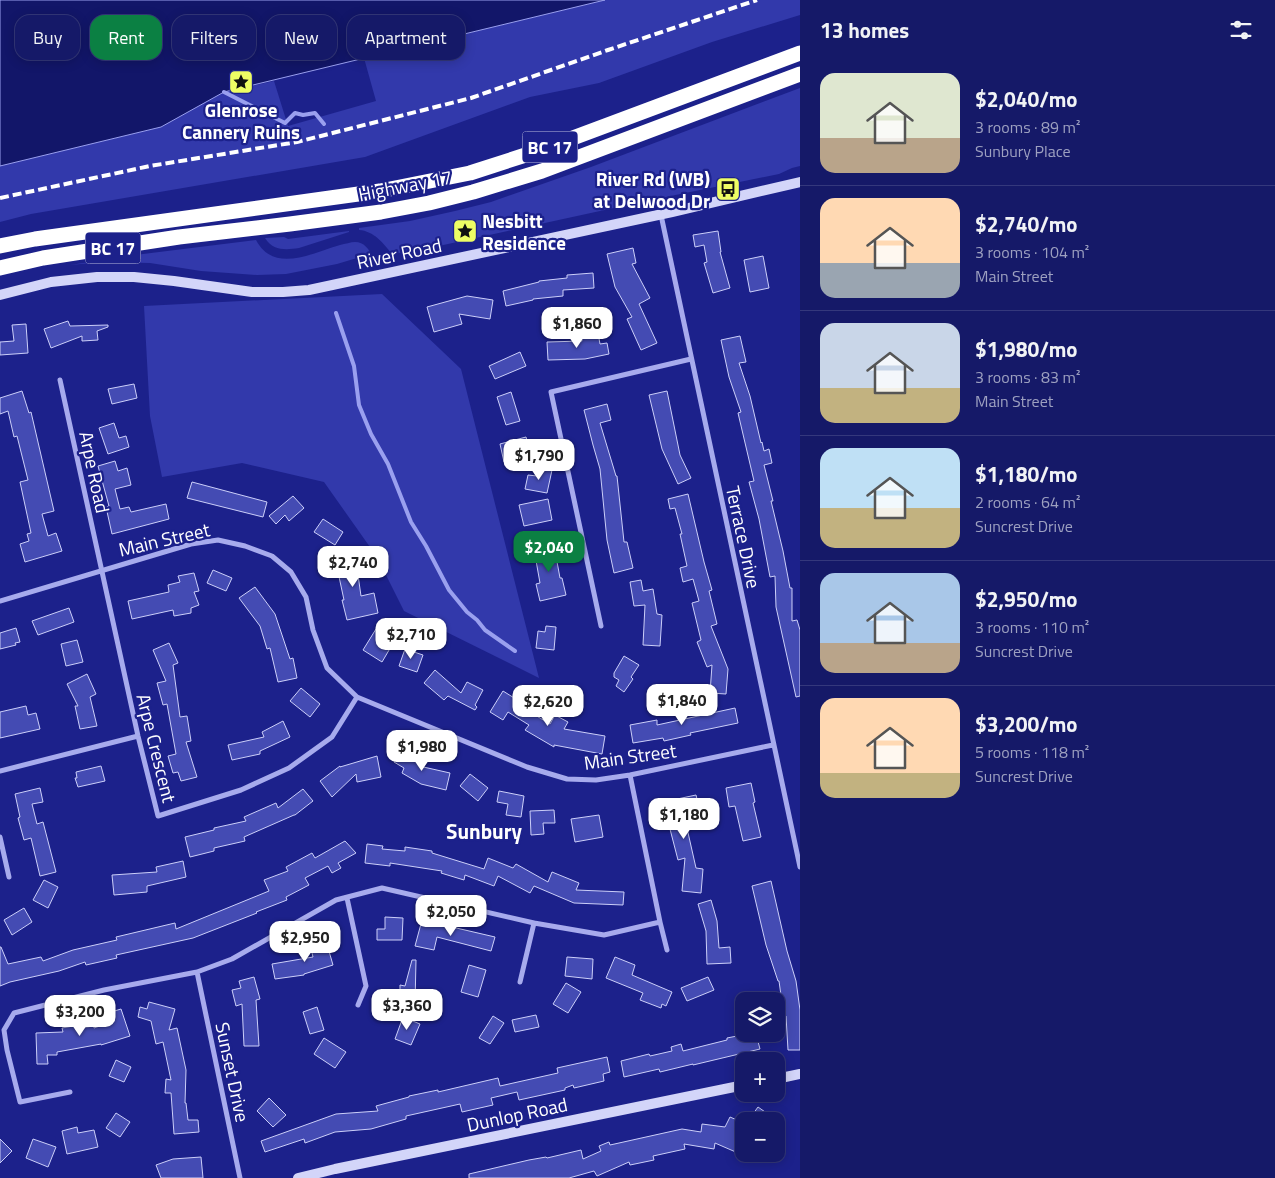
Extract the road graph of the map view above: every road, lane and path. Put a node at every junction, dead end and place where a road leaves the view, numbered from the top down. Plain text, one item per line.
1 (800, 53) edge
2 (800, 74) edge
3 (800, 182) edge
4 (660, 214) junction
5 (0, 246) edge
6 (0, 268) edge
7 (0, 295) edge
8 (691, 359) junction
9 (60, 380) dead end
10 (101, 570) junction
11 (0, 600) edge
12 (601, 626) dead end
13 (357, 697) junction
14 (138, 736) junction
15 (773, 745) junction
16 (0, 772) edge
17 (630, 775) junction
18 (0, 836) edge
19 (800, 867) edge
20 (9, 877) dead end
21 (347, 898) junction
22 (660, 922) junction
23 (534, 923) junction
24 (667, 950) dead end
25 (197, 972) junction
26 (520, 982) dead end
27 (358, 1006) dead end
28 (800, 1074) edge
29 (785, 1076) edge
30 (735, 1087) edge
31 (70, 1092) dead end
32 (240, 1178) edge
33 (298, 1178) edge

1 - 5 highway, Highway 17 / BC 17
2 - 6 highway, Highway 17 / BC 17
3 - 4 street, River Road
4 - 7 street, River Road
4 - 8 street, Terrace Drive
8 - 12 street
8 - 15 street, Terrace Drive
9 - 10 street, Arpe Road
10 - 11 street, Main Street
10 - 13 street, Main Street
10 - 14 street, Arpe Crescent
13 - 14 street, Arpe Crescent
13 - 17 street, Main Street
14 - 16 street
15 - 17 street, Main Street
15 - 19 street, Terrace Drive
17 - 22 street
18 - 20 street
21 - 23 street
21 - 25 street
21 - 27 street
22 - 23 street
22 - 24 street
23 - 26 street
25 - 31 street
25 - 32 street, Sunset Drive
28 - 29 street
30 - 33 street, Dunlop Road

